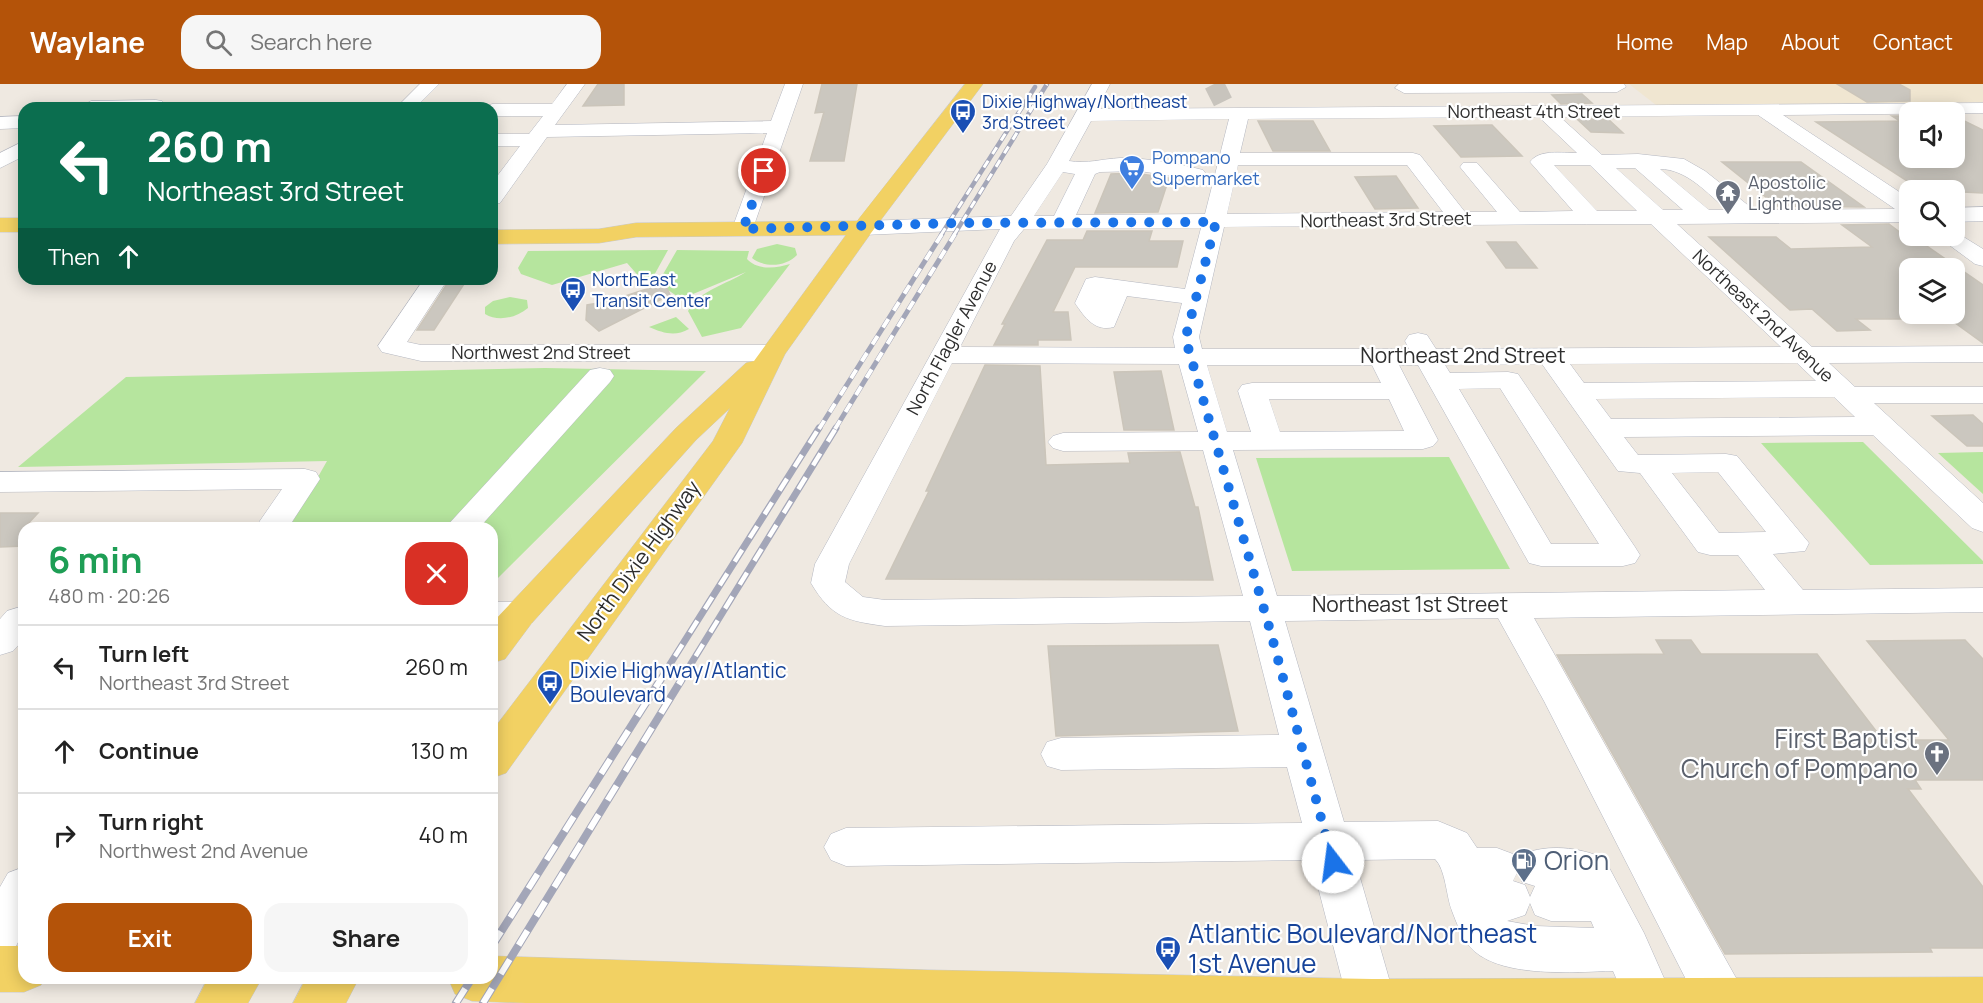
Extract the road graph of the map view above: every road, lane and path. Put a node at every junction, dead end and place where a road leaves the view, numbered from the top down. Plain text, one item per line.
1 (430, 84) edge
2 (576, 84) edge
3 (794, 84) edge
4 (974, 84) edge
5 (1101, 84) edge
6 (1616, 85) edge
7 (1402, 86) edge
8 (118, 90) dead end
9 (98, 102) edge
10 (411, 102) edge
11 (1982, 109) edge
12 (1763, 110) junction
13 (1231, 111) junction
14 (1649, 111) junction
15 (498, 112) edge
16 (1544, 112) junction
17 (1425, 113) junction
18 (1085, 115) junction
19 (498, 120) edge
20 (18, 122) edge
21 (0, 123) edge
22 (545, 125) junction
23 (779, 128) junction
24 (1411, 134) junction
25 (498, 138) edge
26 (18, 151) edge
27 (1366, 159) junction
28 (1595, 160) junction
29 (1638, 160) junction
30 (0, 162) edge
31 (1054, 165) junction
32 (0, 166) edge
33 (18, 166) edge
34 (1470, 167) dead end
35 (1087, 170) junction
36 (500, 175) edge
37 (1227, 191) junction
38 (1189, 198) junction
39 (1305, 199) dead end
40 (1899, 202) edge
41 (1983, 214) edge
42 (1899, 215) edge
43 (1965, 215) edge
44 (1749, 216) junction
45 (1704, 217) junction
46 (1656, 218) junction
47 (1460, 219) junction
48 (1515, 219) junction
49 (1592, 219) junction
50 (1317, 221) junction
51 (1061, 222) junction
52 (498, 223) edge
53 (1019, 223) junction
54 (0, 225) edge
55 (18, 225) edge
56 (863, 228) junction
57 (743, 229) junction
58 (636, 230) junction
59 (498, 237) edge
60 (0, 238) edge
61 (18, 238) edge
62 (1963, 246) edge
63 (1983, 259) edge
64 (432, 285) edge
65 (1118, 288) dead end
66 (1196, 298) junction
67 (772, 353) junction
68 (1983, 354) edge
69 (943, 355) junction
70 (1806, 355) junction
71 (1381, 356) junction
72 (1550, 356) junction
73 (1191, 357) junction
74 (1429, 359) junction
75 (600, 376) dead end
76 (1398, 391) junction
77 (1846, 392) junction
78 (1983, 395) edge
79 (1591, 411) junction
80 (1530, 415) junction
81 (1881, 426) junction
82 (1215, 440) junction
83 (1268, 440) junction
84 (1063, 442) dead end
85 (1649, 464) junction
86 (0, 482) edge
87 (1983, 521) edge
88 (275, 522) edge
89 (466, 522) edge
90 (1747, 544) junction
91 (1556, 555) junction
92 (838, 600) joint
93 (1983, 600) edge
94 (1793, 602) junction
95 (1510, 604) junction
96 (1584, 604) junction
97 (1263, 607) junction
98 (505, 615) edge
99 (498, 633) edge
100 (1303, 751) junction
101 (498, 753) edge
102 (1061, 754) dead end
103 (1328, 843) junction
104 (846, 846) dead end
105 (1505, 884) junction
106 (18, 898) edge
107 (0, 931) edge
108 (1628, 949) junction
109 (0, 969) edge
110 (18, 969) edge
111 (498, 979) edge
112 (233, 984) edge
113 (331, 984) edge
114 (1983, 1001) edge
115 (1651, 1002) edge
116 (1723, 1002) edge
117 (219, 1003) edge
118 (317, 1003) edge
119 (1372, 1003) edge

1 - 10 street
2 - 22 street
3 - 23 street
4 - 56 main road, North Dixie Highway
5 - 18 street, North Flagler Avenue
6 - 7 street
6 - 14 street
7 - 17 street
8 - 9 street
11 - 12 street, Northeast 4th Street
12 - 14 street, Northeast 4th Street
12 - 40 street
13 - 18 street, Northeast 4th Street
13 - 24 street, Northeast 4th Street
13 - 37 street
14 - 16 street, Northeast 4th Street
15 - 22 street
16 - 17 street, Northeast 4th Street
16 - 28 street, Northeast 2nd Avenue
17 - 24 street, Northeast 4th Street
18 - 31 street, North Flagler Avenue
19 - 22 street
20 - 21 street
22 - 23 street
22 - 25 street
22 - 36 street
23 - 57 street
24 - 27 street
24 - 27 street
24 - 47 street
26 - 30 street
27 - 37 street
28 - 29 street
28 - 46 street, Northeast 2nd Avenue
28 - 49 street
29 - 44 street
29 - 45 street
31 - 35 street
31 - 53 street, North Flagler Avenue
32 - 33 street
34 - 48 street
35 - 38 street
35 - 51 street
37 - 38 street, Northeast 3rd Street
37 - 38 street
37 - 50 street, Northeast 3rd Street
37 - 66 street
38 - 51 street, Northeast 3rd Street
39 - 50 street
41 - 43 street
42 - 44 street, Northeast 3rd Street
44 - 45 street, Northeast 3rd Street
45 - 46 street, Northeast 3rd Street
46 - 49 street, Northeast 3rd Street
46 - 70 street, Northeast 2nd Avenue
47 - 48 street, Northeast 3rd Street
47 - 50 street, Northeast 3rd Street
48 - 49 street, Northeast 3rd Street
51 - 53 street, Northeast 3rd Street
52 - 58 main road
53 - 56 street, Northeast 3rd Street
53 - 69 street, North Flagler Avenue
54 - 55 main road
56 - 57 main road
56 - 67 main road, North Dixie Highway
57 - 58 main road
58 - 59 main road
60 - 61 main road
62 - 63 street
64 - 67 street, Northwest 2nd Street
65 - 66 street
66 - 73 street
67 - 98 main road, North Dixie Highway
67 - 101 main road, North Dixie Highway
68 - 70 street, Northeast 2nd Street
69 - 73 street, Northeast 2nd Street
69 - 92 street, North Flagler Avenue
70 - 72 street, Northeast 2nd Street
70 - 77 street, Northeast 2nd Avenue
71 - 73 street, Northeast 2nd Street
71 - 74 street, Northeast 2nd Street
71 - 76 street
72 - 74 street, Northeast 2nd Street
72 - 79 street
73 - 82 street
74 - 80 street
74 - 91 street
75 - 89 street
76 - 83 street
76 - 83 street
77 - 78 street
77 - 79 street
77 - 81 street, Northeast 2nd Avenue
79 - 80 street
79 - 81 street
79 - 85 street
80 - 91 street
81 - 87 street, Northeast 2nd Avenue
82 - 83 street
82 - 84 street
82 - 97 street
85 - 90 street
85 - 90 street
86 - 88 street
90 - 94 street
91 - 96 street
92 - 97 street, Northeast 1st Street
93 - 94 street, Northeast 1st Street
94 - 96 street, Northeast 1st Street
95 - 96 street, Northeast 1st Street
95 - 97 street, Northeast 1st Street
95 - 116 street
97 - 100 street
98 - 99 main road, North Dixie Highway
100 - 102 street
100 - 103 street
103 - 104 street
103 - 105 street
103 - 119 street
105 - 108 street
105 - 108 street
106 - 107 street
108 - 115 street
109 - 110 main road
111 - 119 main road
112 - 117 main road
113 - 118 main road
114 - 116 main road
115 - 116 main road
115 - 119 main road

